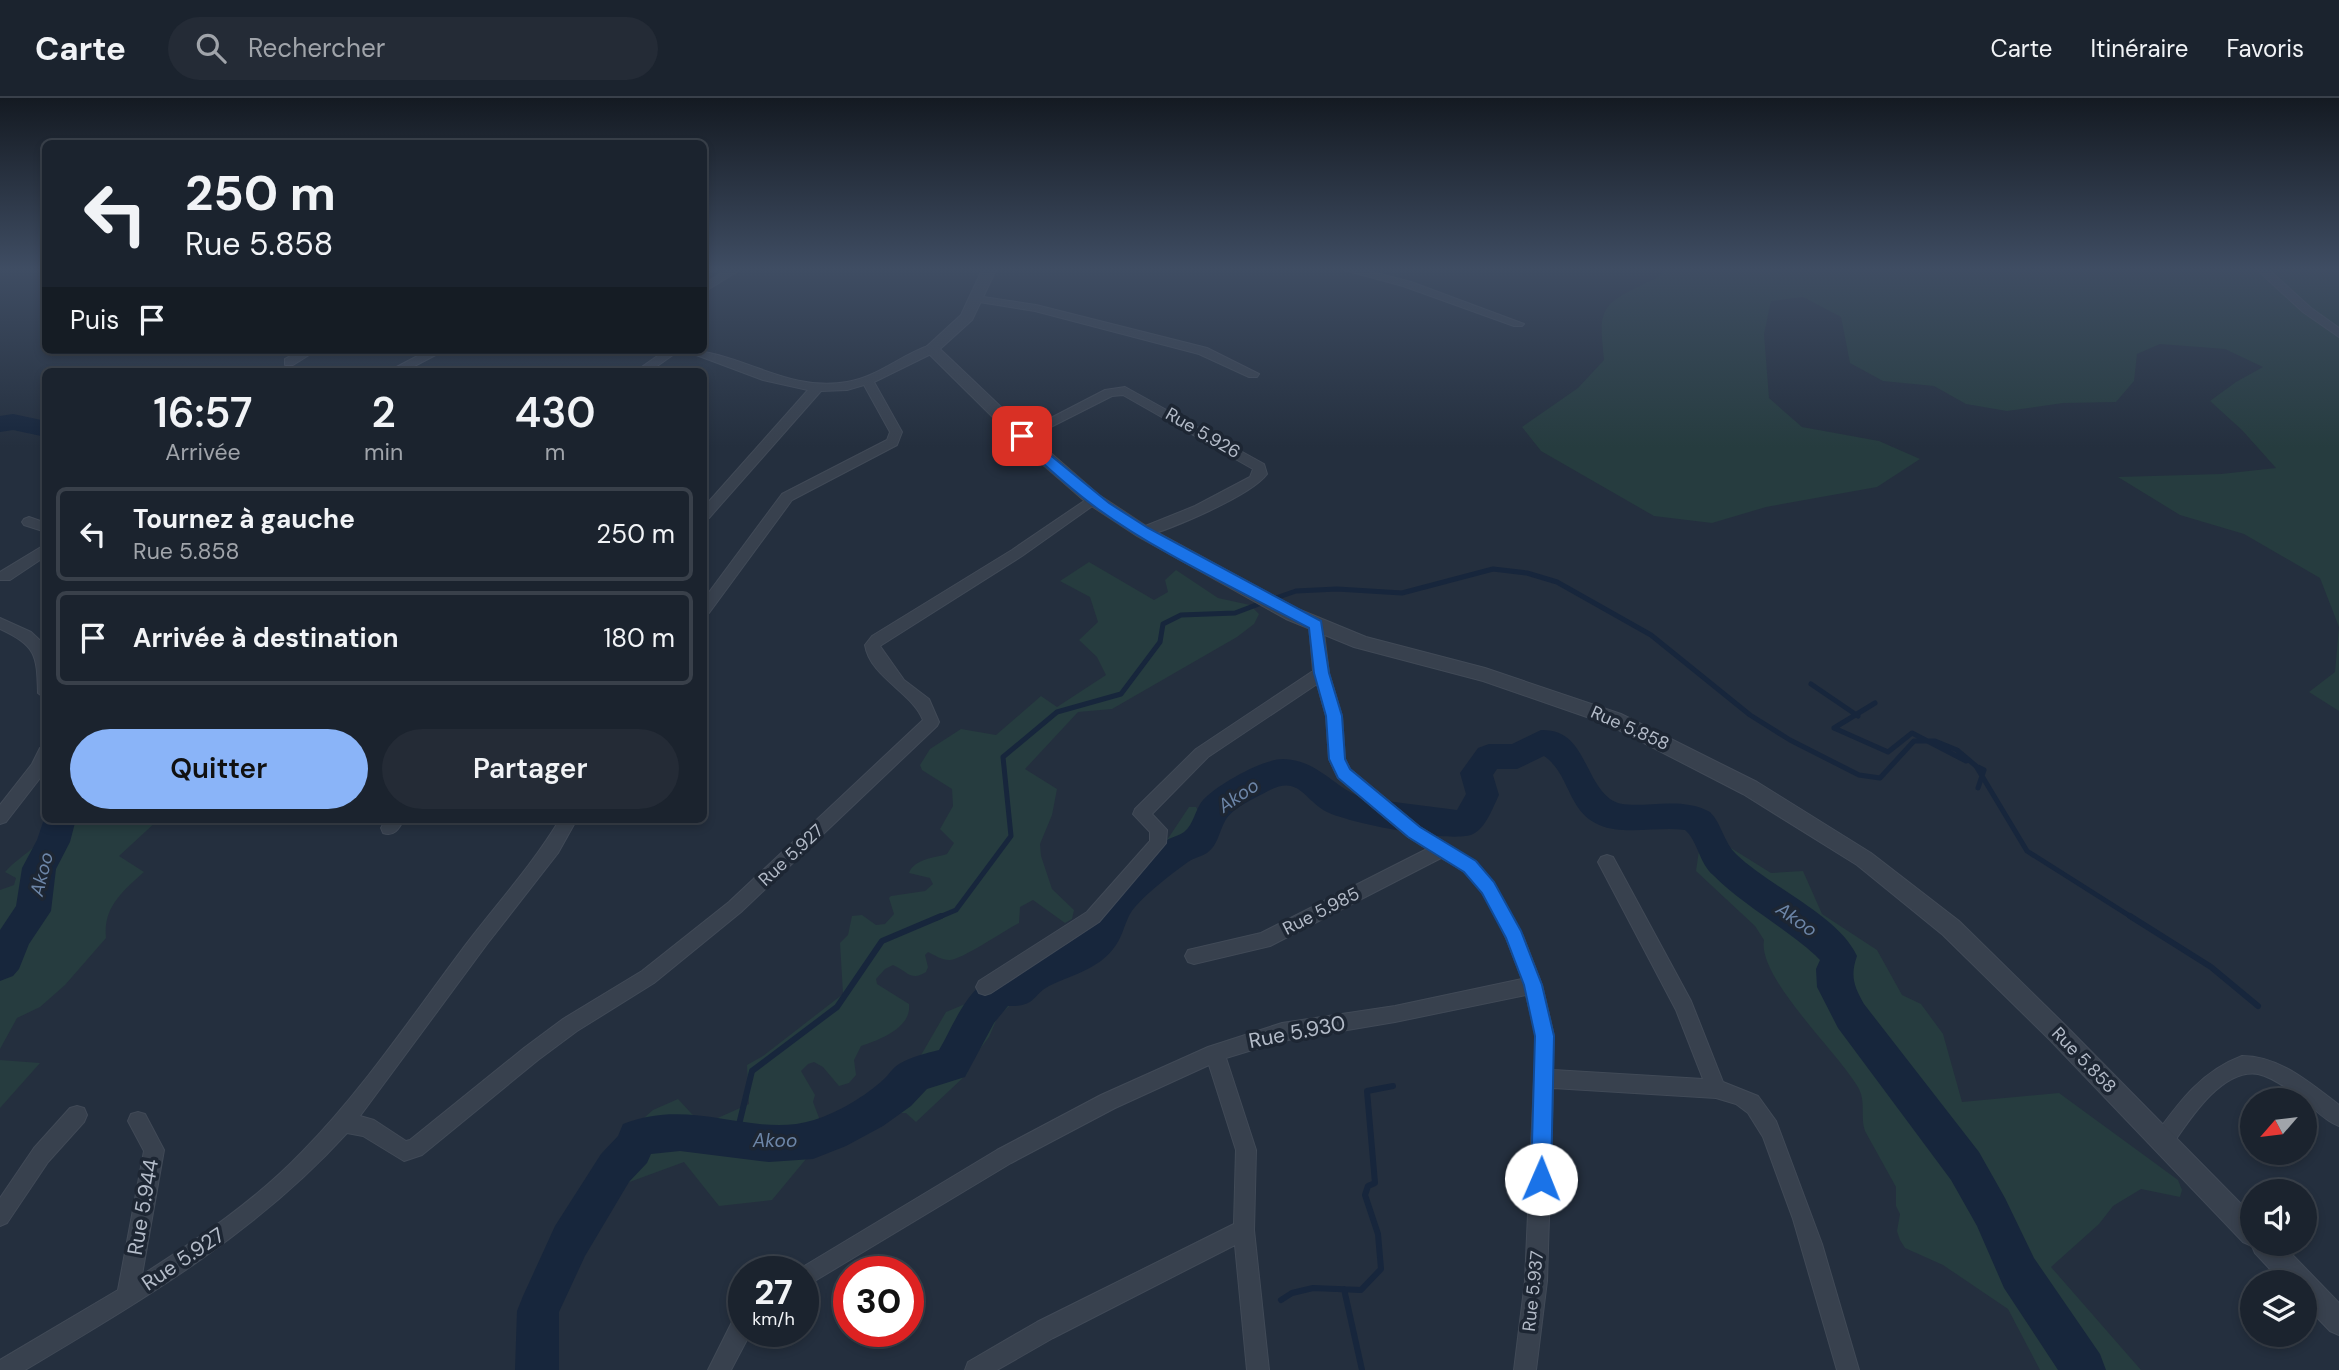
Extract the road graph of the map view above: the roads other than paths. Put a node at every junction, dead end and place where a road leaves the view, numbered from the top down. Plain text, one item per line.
1 (955, 327) edge
2 (1106, 327) edge
3 (931, 349) junction
4 (304, 354) edge
5 (431, 354) edge
6 (668, 354) edge
7 (702, 354) edge
8 (289, 362) dead end
9 (401, 368) edge
10 (647, 368) edge
11 (1253, 374) dead end
12 (867, 380) junction
13 (816, 389) junction
14 (1022, 436) junction
15 (1093, 499) junction
16 (707, 511) edge
17 (29, 522) dead end
18 (42, 527) edge
19 (1143, 532) junction
20 (42, 552) edge
21 (2, 577) edge
22 (707, 605) edge
23 (0, 623) edge
24 (1316, 625) junction
25 (42, 651) edge
26 (1321, 673) junction
27 (42, 760) edge
28 (0, 817) edge
29 (567, 823) edge
30 (1442, 849) junction
31 (1607, 862) dead end
32 (1194, 956) dead end
33 (1533, 985) junction
34 (985, 987) dead end
35 (1215, 1053) junction
36 (1544, 1079) junction
37 (1716, 1089) junction
38 (77, 1115) dead end
39 (2339, 1116) edge
40 (138, 1121) dead end
41 (343, 1123) junction
42 (2163, 1141) junction
43 (0, 1216) edge
44 (2240, 1221) edge
45 (1244, 1230) junction
46 (2275, 1256) edge
47 (819, 1268) edge
48 (2289, 1270) edge
49 (127, 1297) junction
50 (2317, 1299) edge
51 (2339, 1322) edge
52 (731, 1347) edge
53 (4, 1370) edge
54 (719, 1370) edge
55 (976, 1370) edge
56 (1258, 1370) edge
57 (1525, 1370) edge
58 (1848, 1370) edge

1 - 3 street
2 - 11 street
3 - 12 street
3 - 14 street, Rue 5.858
4 - 8 street
5 - 9 street
6 - 10 street
7 - 13 street
12 - 13 street
12 - 22 street
13 - 16 street
14 - 15 street, Rue 5.858
14 - 19 street, Rue 5.926
15 - 19 street, Rue 5.858
15 - 41 street, Rue 5.927
17 - 18 street
19 - 24 street, Rue 5.858
20 - 21 street
23 - 25 street
24 - 26 street, Rue 5.937
24 - 42 street, Rue 5.858
26 - 30 street, Rue 5.937
26 - 34 street
27 - 28 street
29 - 41 street, Rue 5.927
30 - 32 street, Rue 5.985
30 - 33 street, Rue 5.937
31 - 37 street
33 - 35 street, Rue 5.930
33 - 36 street, Rue 5.937
35 - 45 street
35 - 47 street, Rue 5.930
36 - 37 street
36 - 57 street, Rue 5.937
37 - 58 street
38 - 43 street
39 - 42 street
40 - 49 street, Rue 5.944
41 - 49 street, Rue 5.927
42 - 44 street, Rue 5.858
45 - 55 street
45 - 56 street
46 - 48 street
49 - 53 street, Rue 5.927
50 - 51 street
52 - 54 street

